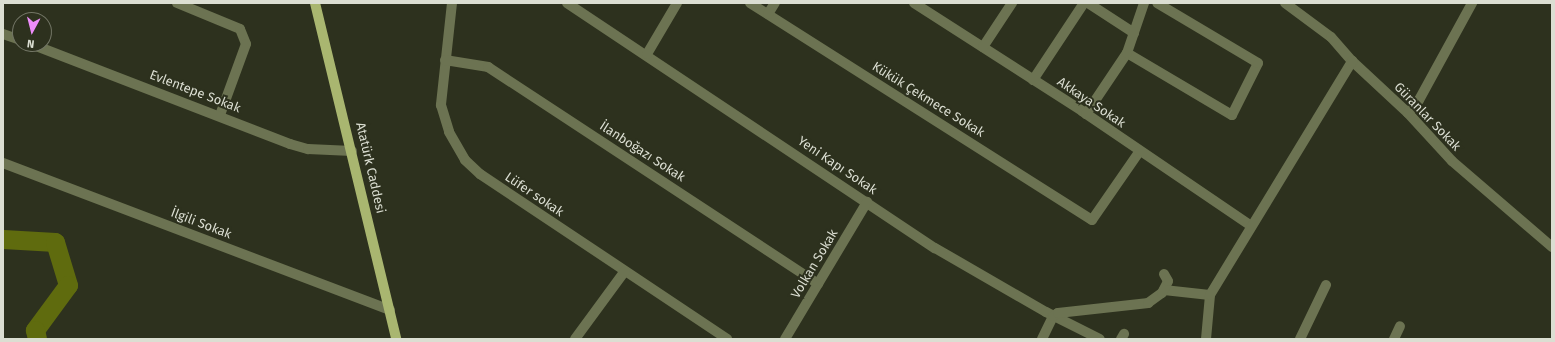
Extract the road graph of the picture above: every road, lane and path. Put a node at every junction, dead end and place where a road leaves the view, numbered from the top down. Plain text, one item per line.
1 (177, 3) edge
2 (315, 3) edge
3 (452, 3) edge
4 (568, 3) edge
5 (677, 3) edge
6 (750, 3) edge
7 (775, 3) edge
8 (914, 3) edge
9 (1012, 3) edge
10 (1084, 3) edge
11 (1088, 3) edge
12 (1144, 3) edge
13 (1157, 3) edge
14 (1285, 3) edge
15 (1472, 3) edge
16 (768, 14) junction
17 (1134, 33) junction
18 (983, 47) junction
19 (52, 52) edge
20 (1127, 53) junction
21 (646, 54) junction
22 (445, 60) junction
23 (1352, 61) junction
24 (1033, 80) junction
25 (1408, 113) junction
26 (1086, 114) junction
27 (220, 115) junction
28 (352, 150) junction
29 (1139, 152) junction
30 (3, 163) edge
31 (867, 202) junction
32 (1251, 226) junction
33 (1552, 247) edge
34 (625, 271) junction
35 (1164, 274) dead end
36 (818, 284) junction
37 (1326, 285) dead end
38 (1164, 290) junction
39 (1210, 295) junction
40 (390, 310) junction
41 (1053, 316) junction
42 (1400, 326) dead end
43 (396, 339) edge
44 (575, 339) edge
45 (727, 339) edge
46 (785, 339) edge
47 (1042, 339) edge
48 (1100, 339) edge
49 (1206, 339) edge
50 (1300, 339) edge
51 (1394, 339) edge

1 - 27 street
2 - 28 main road, Atatürk Caddesi
3 - 22 street, Lüfer sokak
4 - 21 street, Yeni Kapı Sokak
5 - 21 street
6 - 16 street, Kükük Çekmece Sokak
7 - 16 street
8 - 18 street, Akkaya Sokak
9 - 18 street
10 - 24 street
11 - 17 street
12 - 17 street
13 - 20 street
14 - 23 street, Güranlar Sokak
15 - 25 street
16 - 29 street, Kükük Çekmece Sokak
17 - 20 street
18 - 24 street, Akkaya Sokak
19 - 27 street, Evlentepe Sokak
20 - 26 street
21 - 31 street, Yeni Kapı Sokak
22 - 34 street, Lüfer sokak
22 - 36 street, İlanboğazı Sokak
23 - 25 street, Güranlar Sokak
23 - 32 street
24 - 26 street, Akkaya Sokak
25 - 33 street, Güranlar Sokak
26 - 29 street, Akkaya Sokak
27 - 28 street, Evlentepe Sokak
28 - 40 main road, Atatürk Caddesi
29 - 32 street, Akkaya Sokak
30 - 40 street, İlgili Sokak
31 - 36 street, Volkan Sokak
31 - 41 street, Yeni Kapı Sokak
32 - 39 street
34 - 44 street
34 - 45 street, Lüfer sokak
35 - 38 street
36 - 46 street, Volkan Sokak
37 - 50 street
38 - 39 street
38 - 41 street
39 - 49 street
40 - 43 main road, Atatürk Caddesi
41 - 47 street
41 - 48 street, Yeni Kapı Sokak
42 - 51 street

